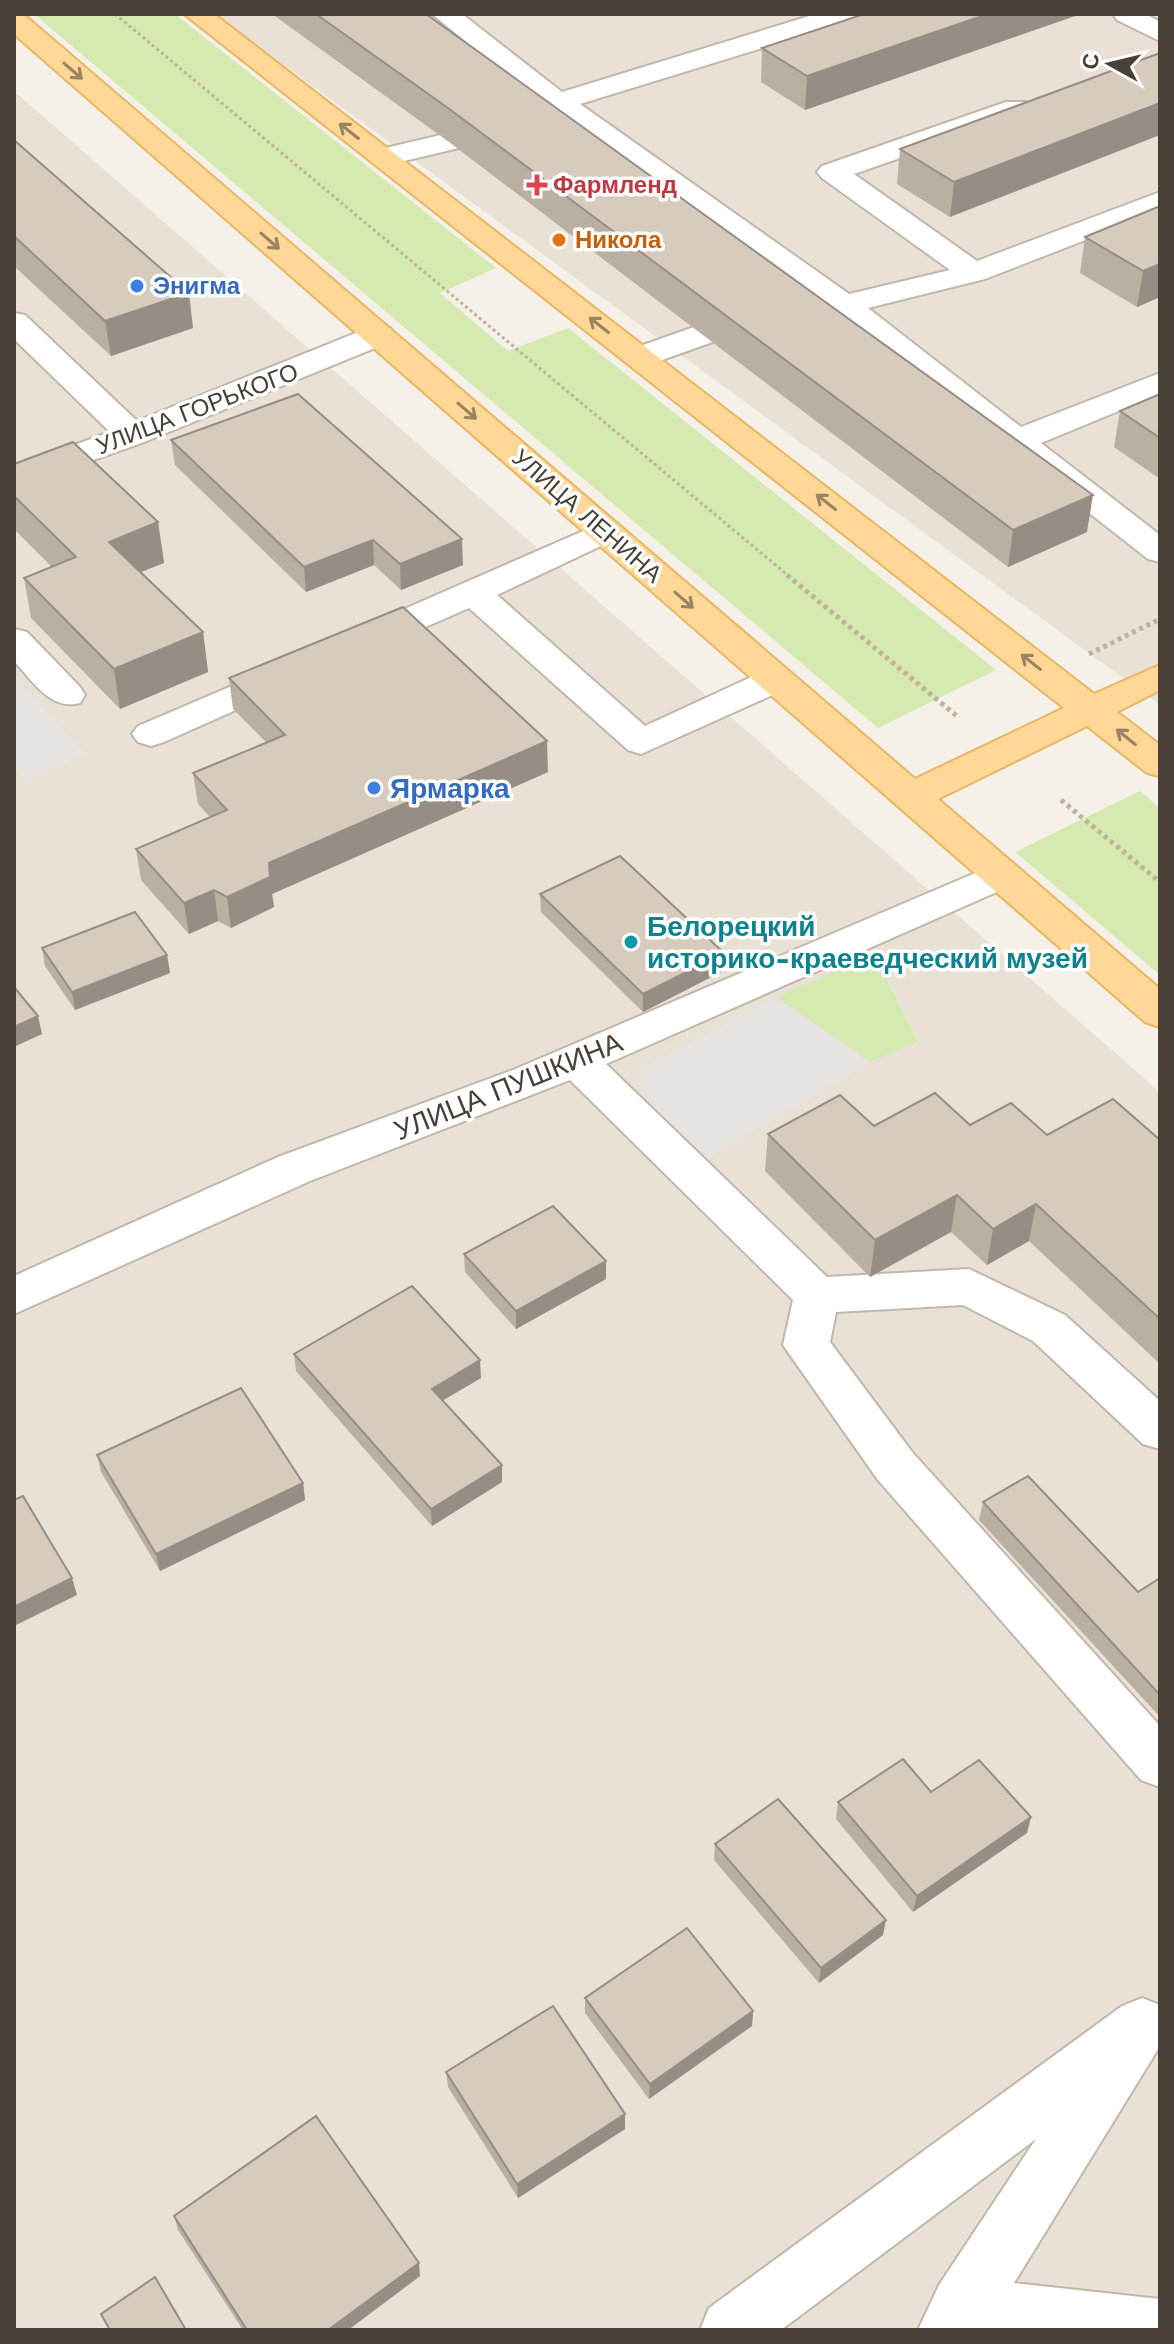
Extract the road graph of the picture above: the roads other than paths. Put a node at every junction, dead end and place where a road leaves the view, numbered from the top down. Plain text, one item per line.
1 (197, 14) edge
2 (495, 14) edge
3 (844, 14) edge
4 (1126, 14) edge
5 (14, 20) edge
6 (452, 20) edge
7 (1160, 33) edge
8 (1041, 99) edge
9 (558, 102) junction
10 (524, 118) edge
11 (449, 142) edge
12 (383, 157) junction
13 (1160, 201) edge
14 (974, 273) junction
15 (844, 305) junction
16 (14, 322) edge
17 (379, 335) junction
18 (640, 357) junction
19 (1160, 383) edge
20 (132, 435) junction
21 (1018, 440) junction
22 (14, 478) edge
23 (606, 531) junction
24 (1160, 552) edge
25 (473, 593) junction
26 (14, 640) edge
27 (1160, 676) edge
28 (775, 680) junction
29 (67, 695) dead end
30 (1093, 710) junction
31 (151, 734) dead end
32 (1160, 764) edge
33 (910, 797) junction
34 (1001, 875) junction
35 (1160, 1012) edge
36 (576, 1060) junction
37 (817, 1295) junction
38 (14, 1296) edge
39 (1160, 1430) edge
40 (1160, 1763) edge
41 (1151, 2018) edge
42 (955, 2318) edge
43 (731, 2330) edge
44 (1160, 2330) edge

12 -> 1 main road
2 - 6 street
3 - 9 street
4 - 7 street
5 -> 17 main road, УЛИЦА ЛЕНИНА
6 - 9 street
8 - 14 street
9 - 10 street
9 - 15 street
11 - 12 street
18 -> 12 main road
13 - 14 street
14 - 15 street
15 - 18 street
15 - 21 street
16 - 20 street
17 - 20 street, УЛИЦА ГОРЬКОГО
17 -> 23 main road, УЛИЦА ЛЕНИНА
30 -> 18 main road
19 - 21 street
20 - 22 street, УЛИЦА ГОРЬКОГО
21 - 24 street
23 - 25 street
23 -> 28 main road, УЛИЦА ЛЕНИНА
25 - 28 street
25 - 31 street
26 - 29 street
27 - 30 main road
28 - 33 main road, УЛИЦА ЛЕНИНА
32 -> 30 main road
30 - 33 main road
33 - 34 main road, УЛИЦА ЛЕНИНА
34 - 35 main road, УЛИЦА ЛЕНИНА
34 - 36 street, УЛИЦА ПУШКИНА
36 - 37 street
36 - 38 street, УЛИЦА ПУШКИНА
37 - 39 street
37 - 40 street
41 - 42 street
41 - 43 street
42 - 44 street

